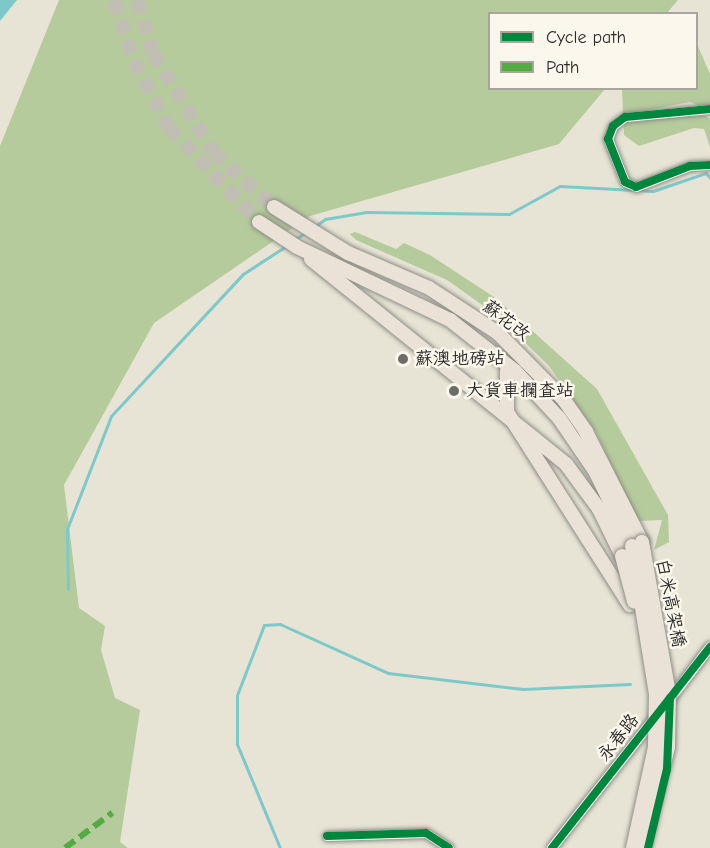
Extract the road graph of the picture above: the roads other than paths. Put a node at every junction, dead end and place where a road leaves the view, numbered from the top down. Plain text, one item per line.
1 (710, 109) edge
2 (710, 165) edge
3 (274, 207) tunnel mouth
4 (259, 222) tunnel mouth
5 (297, 247) junction
6 (507, 371) junction
7 (507, 412) junction
8 (595, 471) junction
9 (637, 544) junction
10 (630, 605) dead end
11 (710, 647) edge
12 (649, 724) junction
13 (652, 762) junction
14 (327, 836) dead end
15 (449, 848) edge
16 (552, 848) edge
17 (628, 848) edge
18 (633, 848) edge
19 (644, 848) edge

1 - 2 street
3 - 9 main road, 蘇花改
4 - 5 main road, 蘇花改
5 - 6 main road
5 - 7 main road
5 - 8 main road, 蘇花改
6 - 7 main road
6 - 8 main road
7 - 10 main road
7 - 13 main road, bridge
8 - 9 main road, 蘇花改
9 - 13 main road, 白米高架橋, bridge
9 - 19 main road, 白米高架橋, bridge
11 - 12 street, 永春路
12 - 16 street, 永春路
12 - 17 street
13 - 18 main road, 白米高架橋, bridge
14 - 15 street

